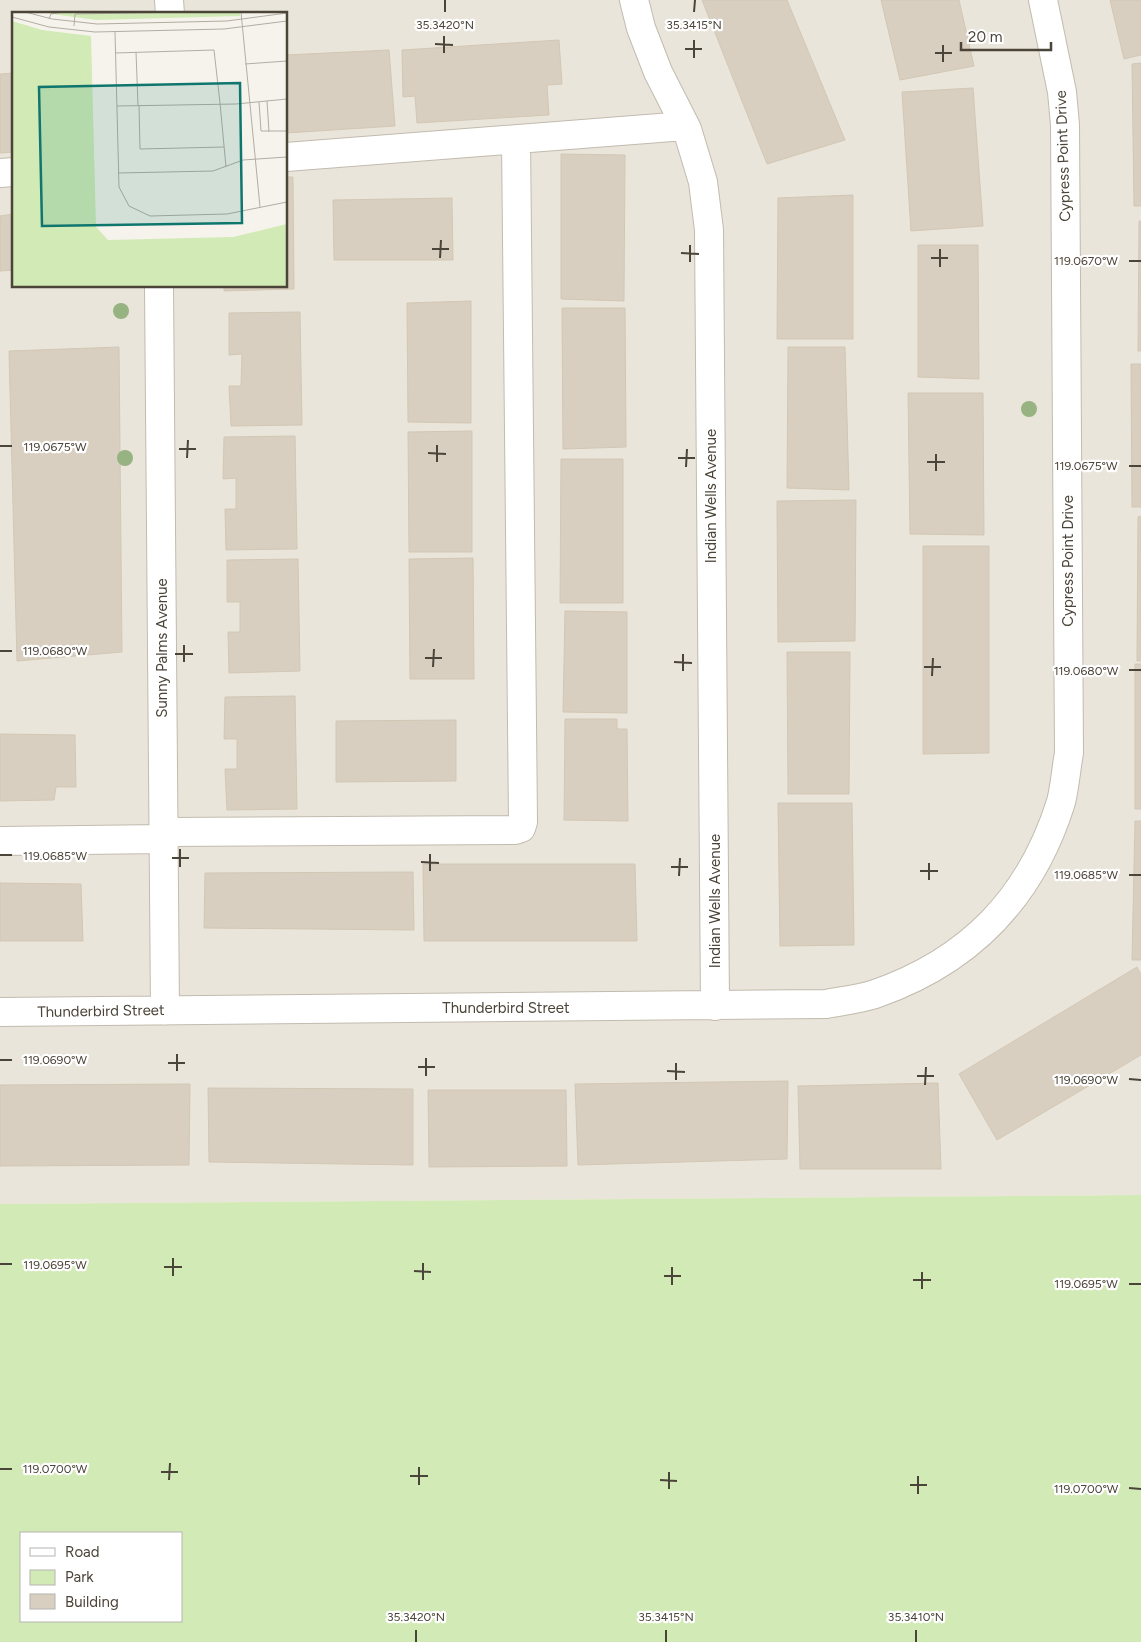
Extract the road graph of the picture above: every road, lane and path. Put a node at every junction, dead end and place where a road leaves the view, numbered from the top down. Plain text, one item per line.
1 (634, 0) edge
2 (1043, 0) edge
3 (685, 126) junction
4 (516, 139) junction
5 (288, 157) edge
6 (159, 288) edge
7 (164, 835) junction
8 (0, 841) edge
9 (991, 924) joint
10 (716, 1006) junction
11 (165, 1010) junction
12 (0, 1012) edge

1 - 3 street, Indian Wells Avenue
2 - 9 street, Cypress Point Drive
3 - 4 street
3 - 10 street, Indian Wells Avenue
4 - 5 street
4 - 7 street
6 - 7 street, Sunny Palms Avenue
7 - 8 street
7 - 11 street, Sunny Palms Avenue
9 - 10 street, Thunderbird Street
10 - 11 street, Thunderbird Street
11 - 12 street, Thunderbird Street

